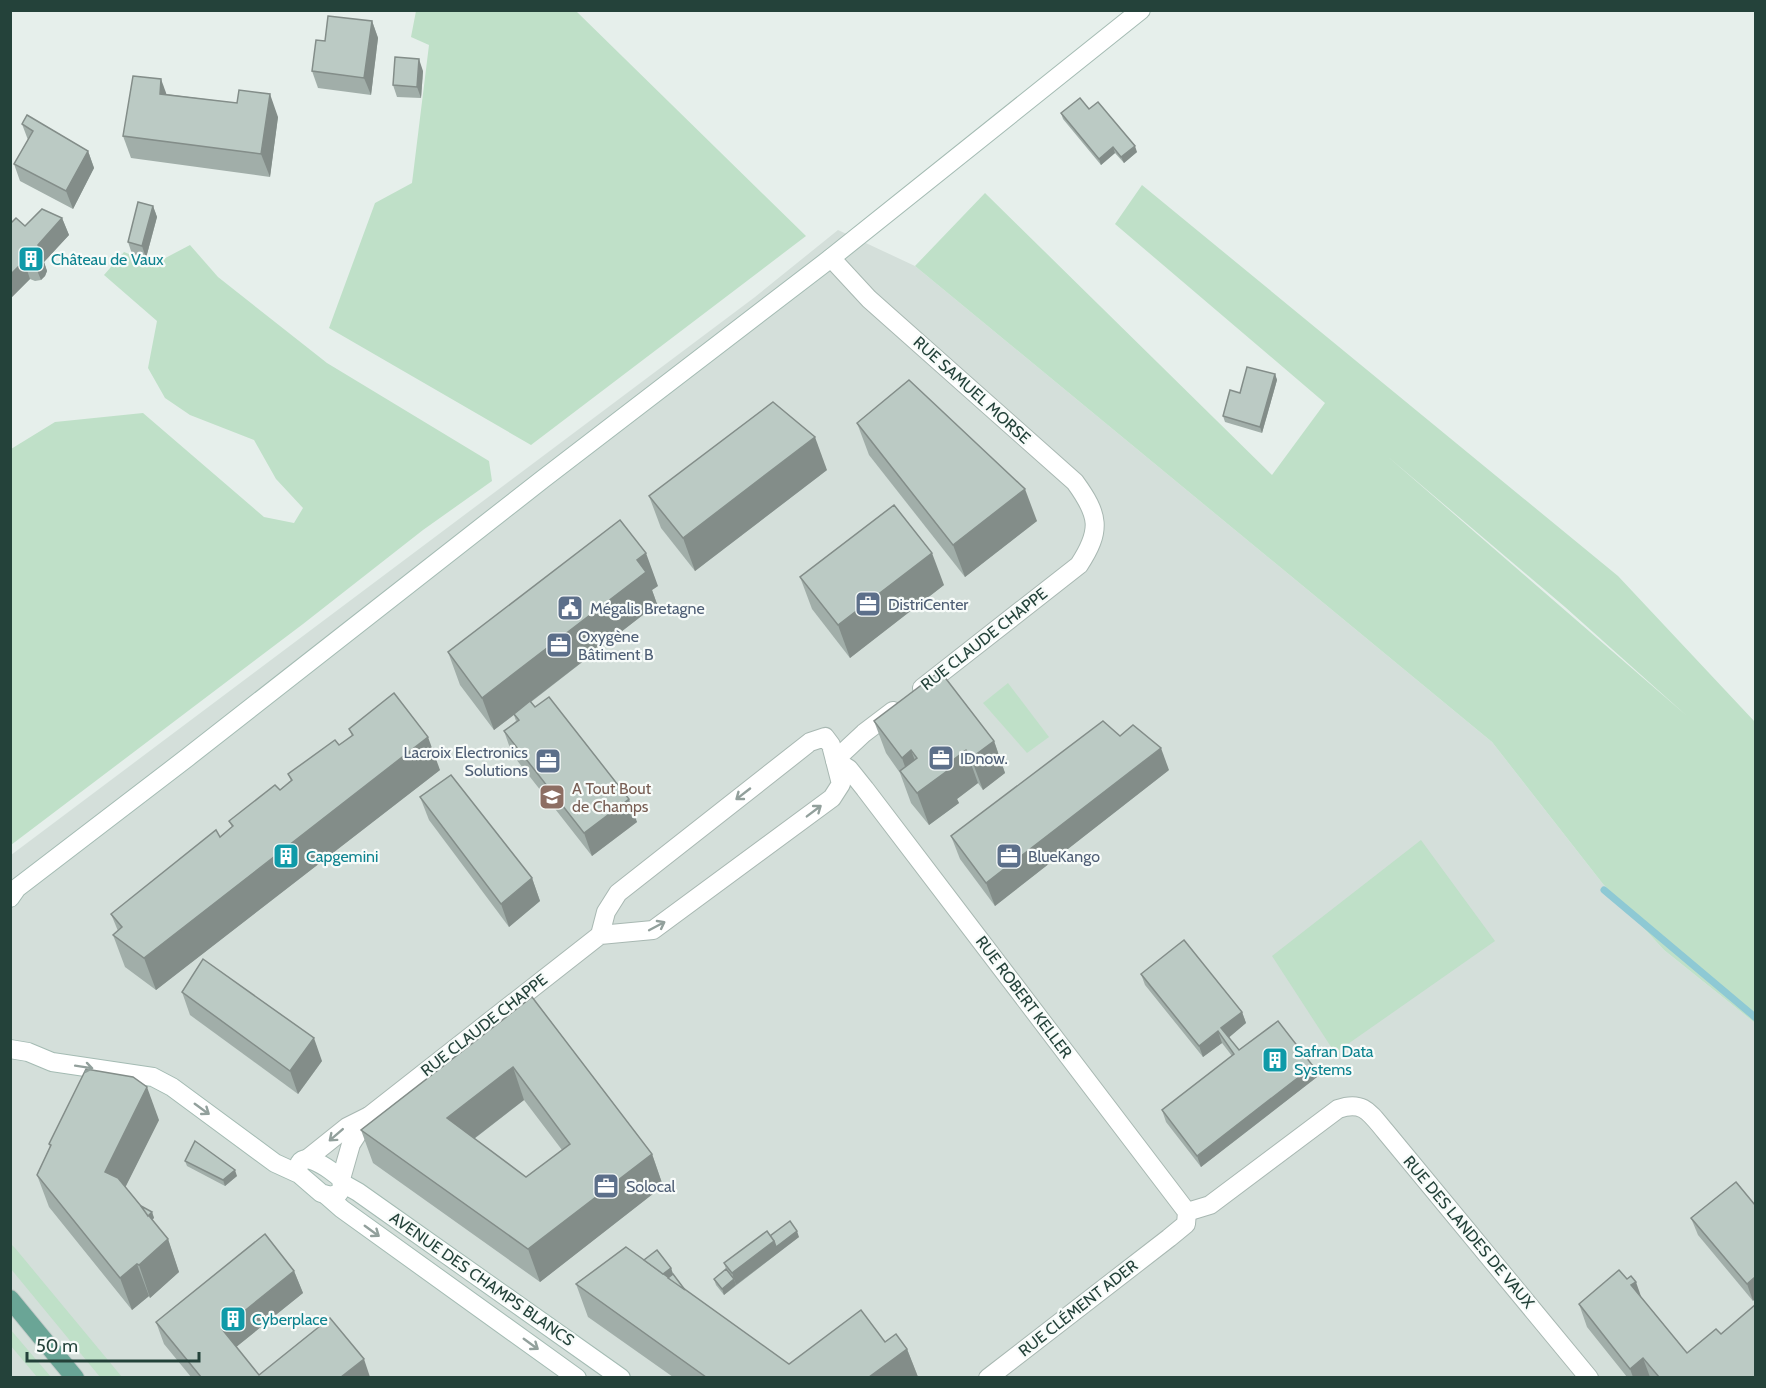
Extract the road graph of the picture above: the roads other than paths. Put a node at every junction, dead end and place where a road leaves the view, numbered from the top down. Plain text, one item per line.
1 (1141, 10) edge
2 (831, 258) junction
3 (1095, 533) joint
4 (835, 760) junction
5 (13, 892) edge
6 (600, 934) junction
7 (19, 1051) edge
8 (369, 1116) junction
9 (303, 1167) junction
10 (341, 1181) junction
11 (326, 1195) junction
12 (1188, 1212) junction
13 (10, 1299) edge
14 (75, 1377) edge
15 (577, 1377) edge
16 (621, 1377) edge
17 (988, 1377) edge
18 (1589, 1377) edge

1 - 2 street
2 - 3 street, RUE SAMUEL MORSE
2 - 5 street
3 - 4 street, RUE CLAUDE CHAPPE
6 -> 4 street
4 -> 6 street
4 - 12 street, RUE ROBERT KELLER
6 - 8 street, RUE CLAUDE CHAPPE
7 -> 9 street
8 -> 9 street, RUE CLAUDE CHAPPE
8 - 10 street, RUE CLAUDE CHAPPE
9 - 10 street, AVENUE DES CHAMPS BLANCS
9 - 11 street, AVENUE DES CHAMPS BLANCS
10 - 11 street
10 - 16 street, AVENUE DES CHAMPS BLANCS
11 -> 15 street, AVENUE DES CHAMPS BLANCS
12 - 17 street, RUE CLÉMENT ADER
12 - 18 street, RUE DES LANDES DE VAUX
13 - 14 main road

